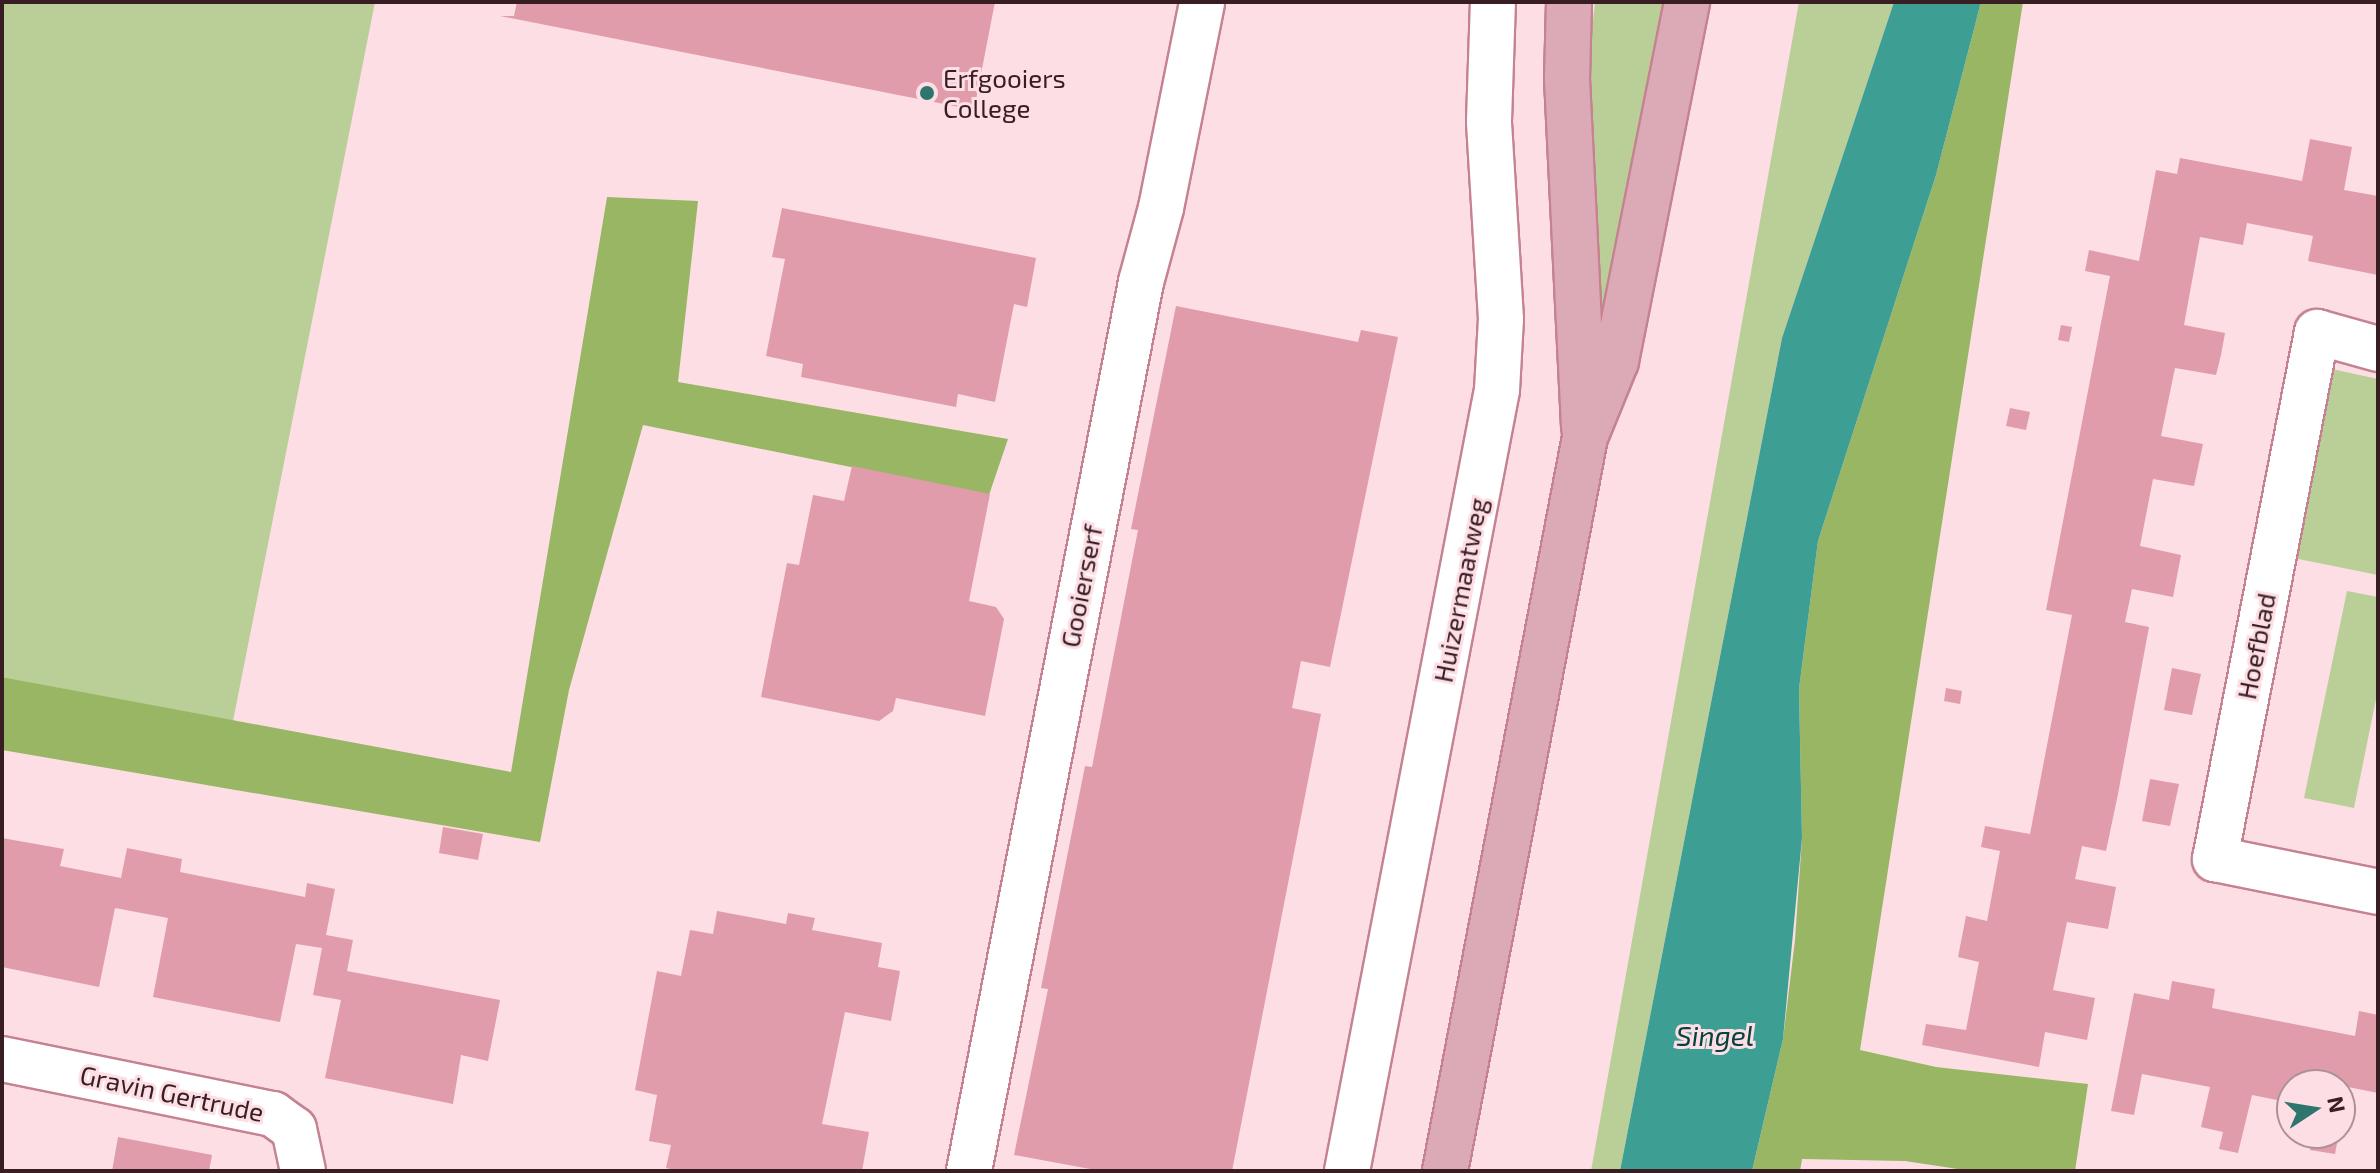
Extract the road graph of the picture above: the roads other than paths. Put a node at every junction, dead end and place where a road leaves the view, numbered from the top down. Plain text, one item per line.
1 (1202, 2) edge
2 (1493, 2) edge
3 (1569, 2) edge
4 (1687, 2) edge
5 (2378, 349) edge
6 (1585, 437) junction
7 (2378, 892) edge
8 (2, 1059) edge
9 (303, 1171) edge
10 (969, 1171) edge
11 (1347, 1171) edge
12 (1445, 1171) edge

1 - 10 street, Gooierserf
2 - 11 street, Huizermaatweg
3 - 6 main road
4 - 6 main road
5 - 7 street, Hoefblad
6 - 12 main road
8 - 9 street, Gravin Gertrude

